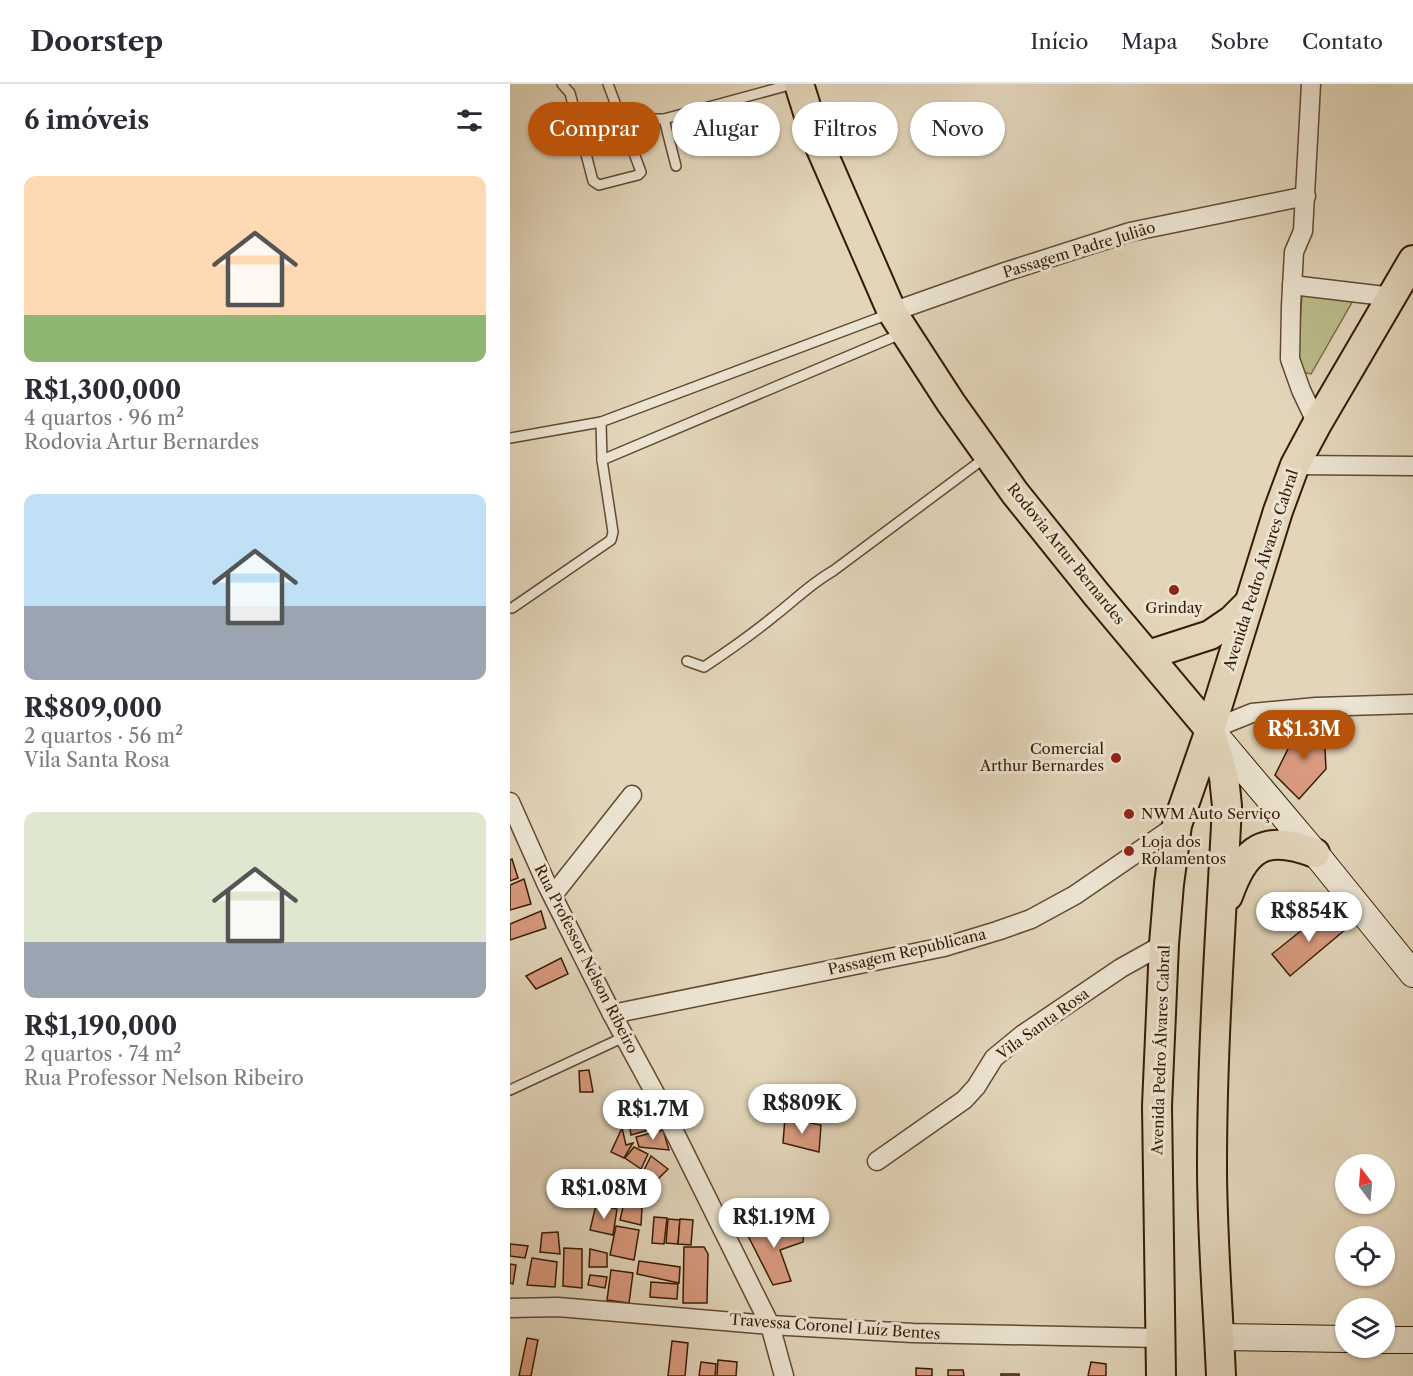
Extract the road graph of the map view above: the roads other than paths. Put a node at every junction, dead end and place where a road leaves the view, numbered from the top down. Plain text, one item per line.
1 (562, 84) edge
2 (608, 84) edge
3 (793, 84) edge
4 (799, 84) edge
5 (1311, 84) edge
6 (572, 102) edge
7 (614, 102) edge
8 (660, 118) edge
9 (664, 118) junction
10 (586, 156) edge
11 (635, 156) edge
12 (676, 166) dead end
13 (1306, 196) junction
14 (1413, 260) edge
15 (1292, 285) junction
16 (1402, 290) edge
17 (898, 322) junction
18 (601, 422) junction
19 (1317, 424) junction
20 (510, 438) edge
21 (988, 456) junction
22 (602, 459) junction
23 (1296, 465) junction
24 (1413, 466) edge
25 (1247, 605) junction
26 (512, 608) dead end
27 (1148, 655) junction
28 (687, 661) dead end
29 (1413, 704) edge
30 (1210, 730) junction
31 (632, 795) dead end
32 (510, 802) edge
33 (1177, 825) junction
34 (1315, 853) junction
35 (553, 895) junction
36 (1221, 915) junction
37 (1164, 944) junction
38 (1413, 974) edge
39 (612, 1014) junction
40 (624, 1036) junction
41 (510, 1090) edge
42 (877, 1161) dead end
43 (510, 1308) edge
44 (770, 1325) junction
45 (1219, 1337) junction
46 (1160, 1338) junction
47 (1335, 1339) edge
48 (1395, 1340) edge
49 (1413, 1340) edge
50 (784, 1376) edge
51 (1161, 1376) edge
52 (1221, 1376) edge

1 - 6 lane
2 - 7 lane
3 - 9 lane
4 - 17 main road, Rodovia Artur Bernardes
5 - 13 street
8 - 9 lane
9 - 12 lane
10 - 11 lane
13 - 15 street
13 - 17 street, Passagem Padre Julião
14 - 16 main road, Avenida Pedro Álvares Cabral
15 - 16 street
15 - 19 street
16 - 19 main road, Avenida Pedro Álvares Cabral
17 - 18 lane
17 - 21 main road, Rodovia Artur Bernardes
17 - 22 lane
18 - 20 lane
18 - 22 lane
19 - 23 main road, Avenida Pedro Álvares Cabral
21 - 27 main road, Rodovia Artur Bernardes
21 - 28 lane
22 - 26 lane
23 - 24 street
23 - 25 main road, Avenida Pedro Álvares Cabral
25 - 27 main road
25 - 30 main road, Avenida Pedro Álvares Cabral
27 - 30 main road, Rodovia Artur Bernardes
29 - 30 street
30 - 33 main road, Avenida Pedro Álvares Cabral
30 - 34 main road, Rodovia Artur Bernardes
30 - 36 main road
31 - 35 street
32 - 35 street, Rua Professor Nelson Ribeiro
33 - 37 main road, Avenida Pedro Álvares Cabral
33 - 39 street, Passagem Republicana
34 - 36 main road
34 - 38 main road, Rodovia Artur Bernardes
35 - 39 street, Rua Professor Nelson Ribeiro
36 - 45 main road
37 - 42 street, Vila Santa Rosa
37 - 46 main road, Avenida Pedro Álvares Cabral
39 - 40 street, Rua Professor Nelson Ribeiro
40 - 41 lane
40 - 44 street, Rua Professor Nelson Ribeiro
43 - 44 street, Travessa Coronel Luíz Bentes
44 - 46 street, Travessa Coronel Luíz Bentes
44 - 50 street, Rua Professor Nelson Ribeiro
45 - 47 main road
45 - 52 main road
46 - 51 main road, Avenida Pedro Álvares Cabral
48 - 49 main road

